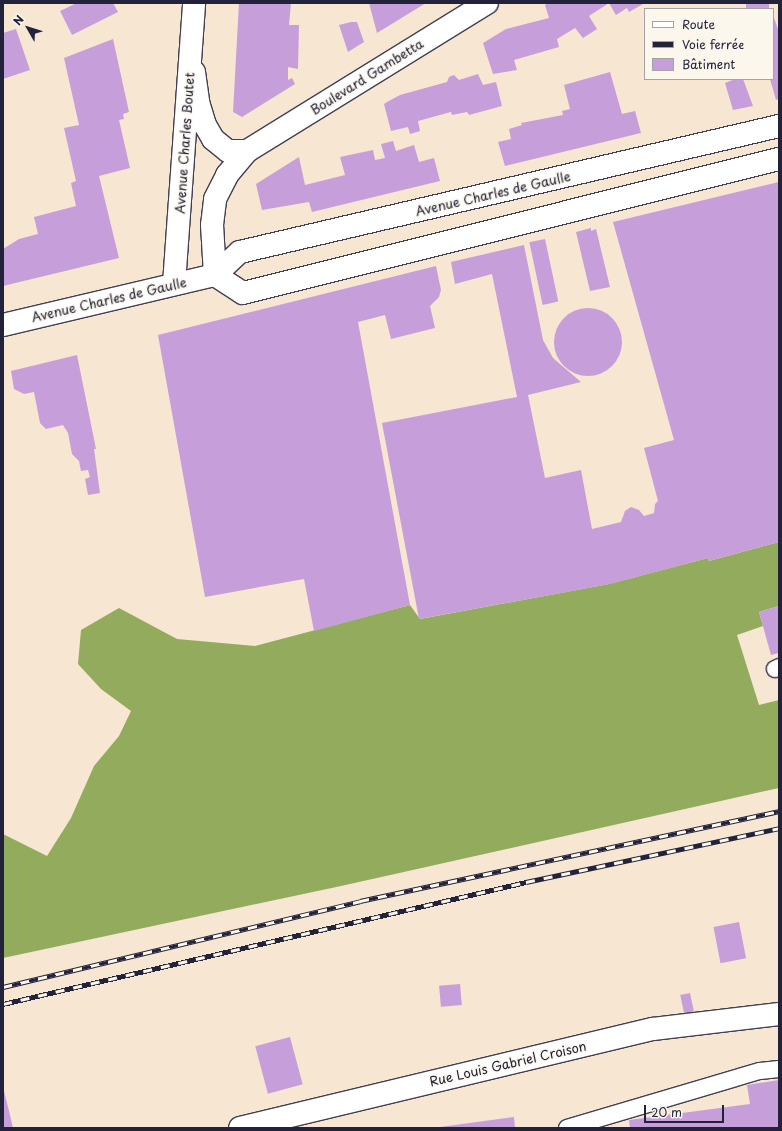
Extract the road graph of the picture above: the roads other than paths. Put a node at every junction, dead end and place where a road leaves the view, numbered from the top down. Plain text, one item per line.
1 (194, 3) edge
2 (487, 3) edge
3 (192, 54) junction
4 (779, 126) edge
5 (247, 151) junction
6 (779, 159) edge
7 (567, 177) junction
8 (576, 210) junction
9 (215, 275) junction
10 (174, 284) junction
11 (3, 325) edge
12 (779, 1014) edge
13 (779, 1069) edge
14 (240, 1128) edge
15 (567, 1128) edge

1 - 3 main road, Avenue Charles Boutet
2 - 5 main road, Boulevard Gambetta
3 - 5 main road
3 - 10 main road, Avenue Charles Boutet
4 - 7 main road, Avenue Charles de Gaulle
5 - 9 main road, Boulevard Gambetta
6 - 8 main road
7 - 8 main road
7 - 9 main road, Avenue Charles de Gaulle
8 - 9 main road
9 - 10 main road, Avenue Charles de Gaulle
10 - 11 main road, Avenue Charles de Gaulle
12 - 14 main road, Rue Louis Gabriel Croison
13 - 15 lane

